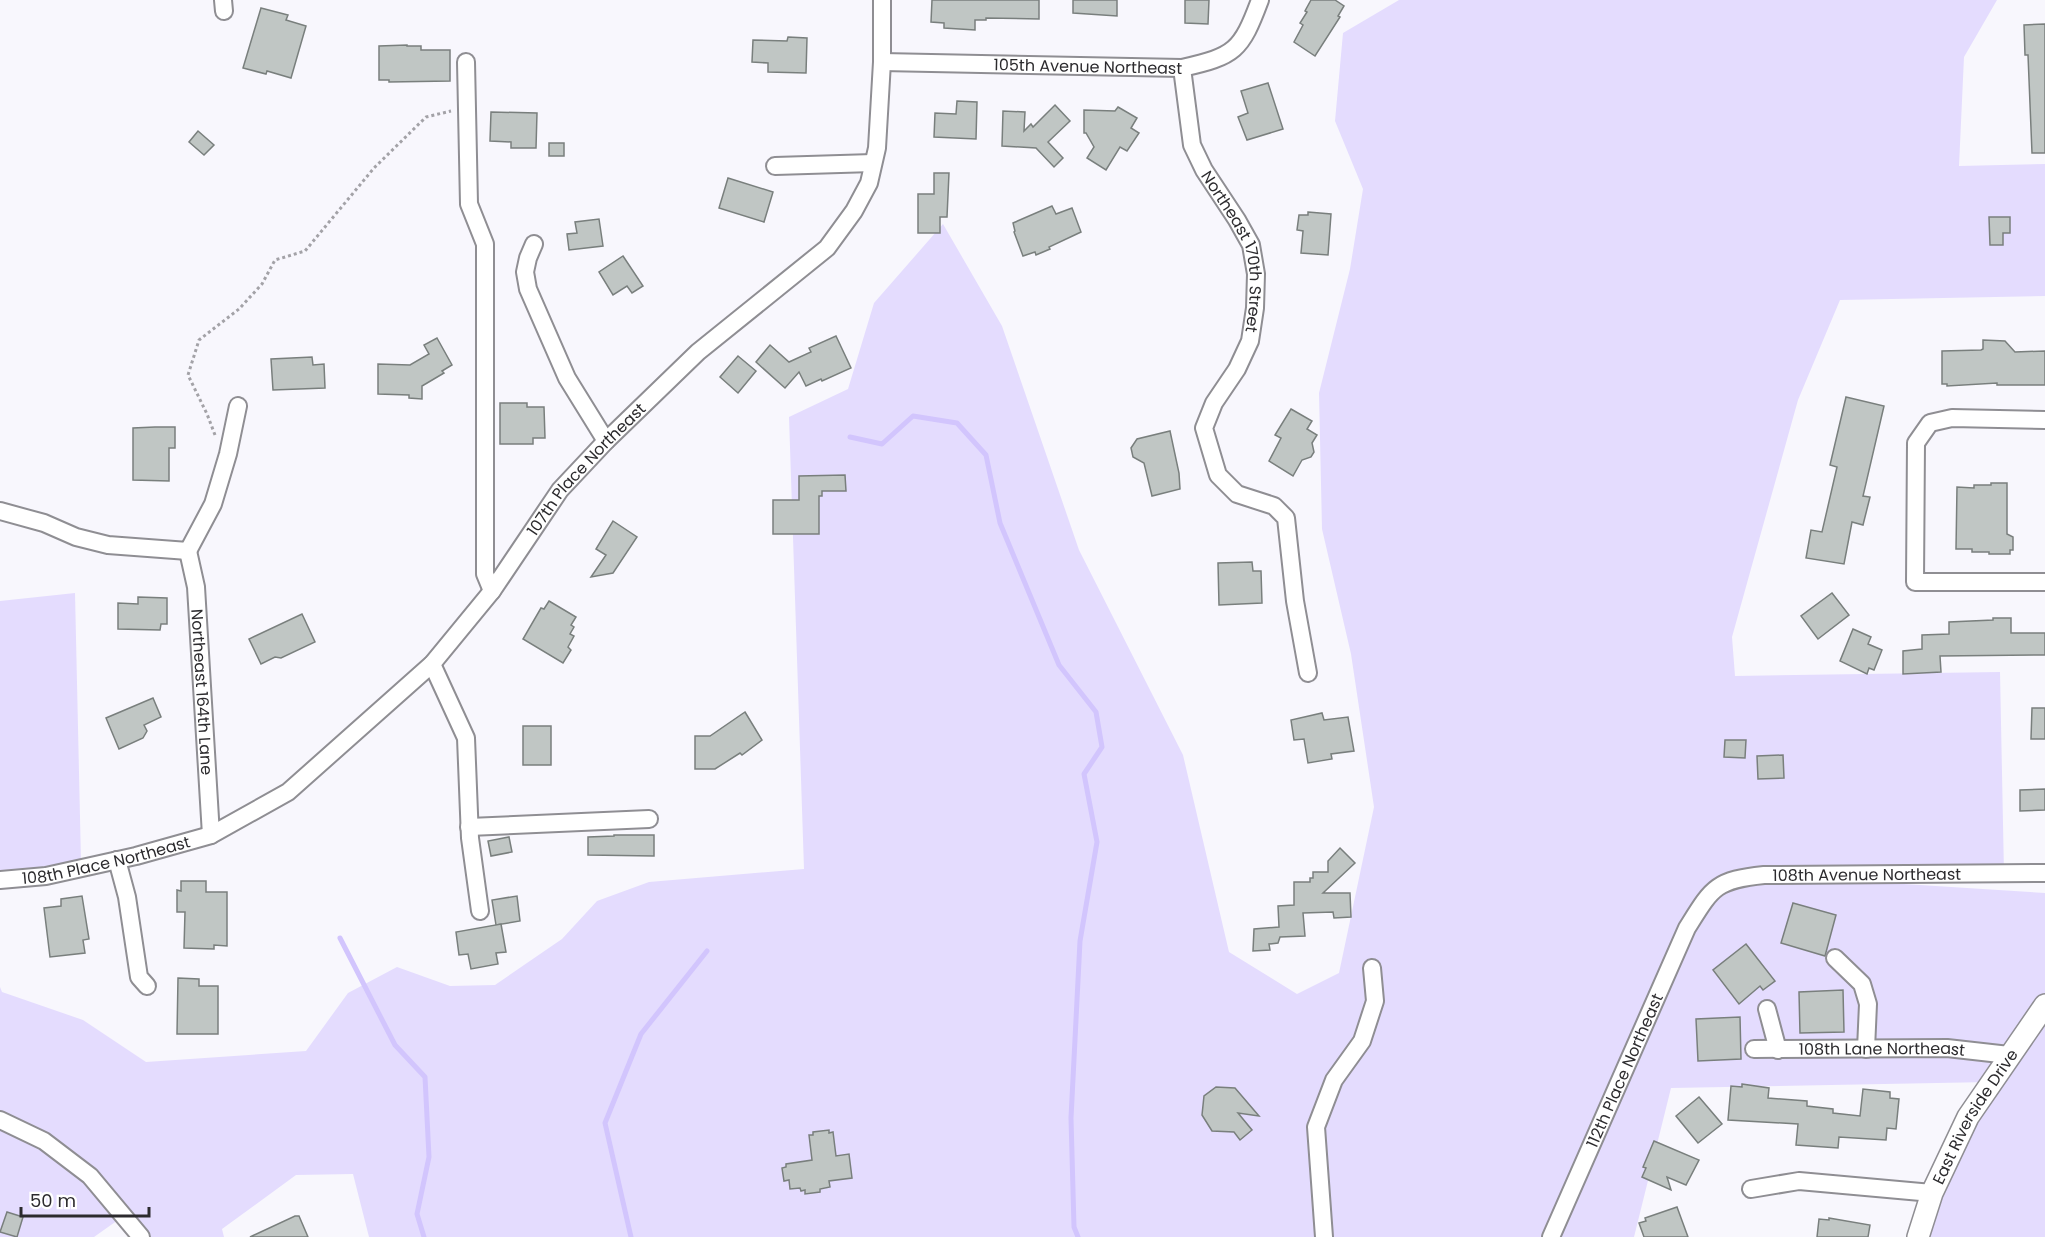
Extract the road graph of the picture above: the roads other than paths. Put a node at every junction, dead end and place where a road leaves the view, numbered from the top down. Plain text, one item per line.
1 (882, 0) edge
2 (1260, 0) edge
3 (466, 62) dead end
4 (882, 62) junction
5 (1182, 68) junction
6 (873, 163) junction
7 (775, 166) dead end
8 (534, 244) dead end
9 (238, 406) dead end
10 (2045, 420) edge
11 (606, 441) junction
12 (0, 511) edge
13 (188, 551) junction
14 (2045, 582) edge
15 (492, 591) junction
16 (432, 664) junction
17 (1308, 673) dead end
18 (649, 819) dead end
19 (469, 827) junction
20 (212, 835) junction
21 (117, 860) junction
22 (2045, 873) edge
23 (0, 880) edge
24 (1701, 906) joint
25 (480, 911) dead end
26 (1834, 958) dead end
27 (1372, 968) dead end
28 (147, 986) dead end
29 (2045, 1005) edge
30 (1767, 1009) dead end
31 (1754, 1049) dead end
32 (1866, 1049) junction
33 (1778, 1050) junction
34 (2009, 1055) junction
35 (0, 1120) edge
36 (1751, 1189) dead end
37 (1932, 1193) junction
38 (141, 1237) edge
39 (1324, 1237) edge
40 (1551, 1237) edge
41 (1918, 1237) edge

1 - 4 street, 107th Place Northeast
2 - 5 street, 105th Avenue Northeast
3 - 15 street
4 - 5 street, 105th Avenue Northeast
4 - 6 street, 107th Place Northeast
5 - 17 street, Northeast 170th Street
6 - 7 street
6 - 11 street, 107th Place Northeast
8 - 11 street
9 - 13 street
10 - 14 street
11 - 15 street, 107th Place Northeast
12 - 13 street
13 - 20 street, Northeast 164th Lane
15 - 16 street, 107th Place Northeast
16 - 19 street
16 - 20 street, 107th Place Northeast
18 - 19 street
19 - 25 street
20 - 21 street, 108th Place Northeast
21 - 23 street, 108th Place Northeast
21 - 28 street
22 - 24 street, 108th Avenue Northeast
24 - 40 street, 112th Place Northeast
26 - 32 street
27 - 39 street
29 - 34 main road, East Riverside Drive
30 - 33 street
31 - 33 street, 108th Lane Northeast
32 - 33 street, 108th Lane Northeast
32 - 34 street, 108th Lane Northeast
34 - 37 main road, East Riverside Drive
35 - 38 street
36 - 37 street
37 - 41 main road, East Riverside Drive

